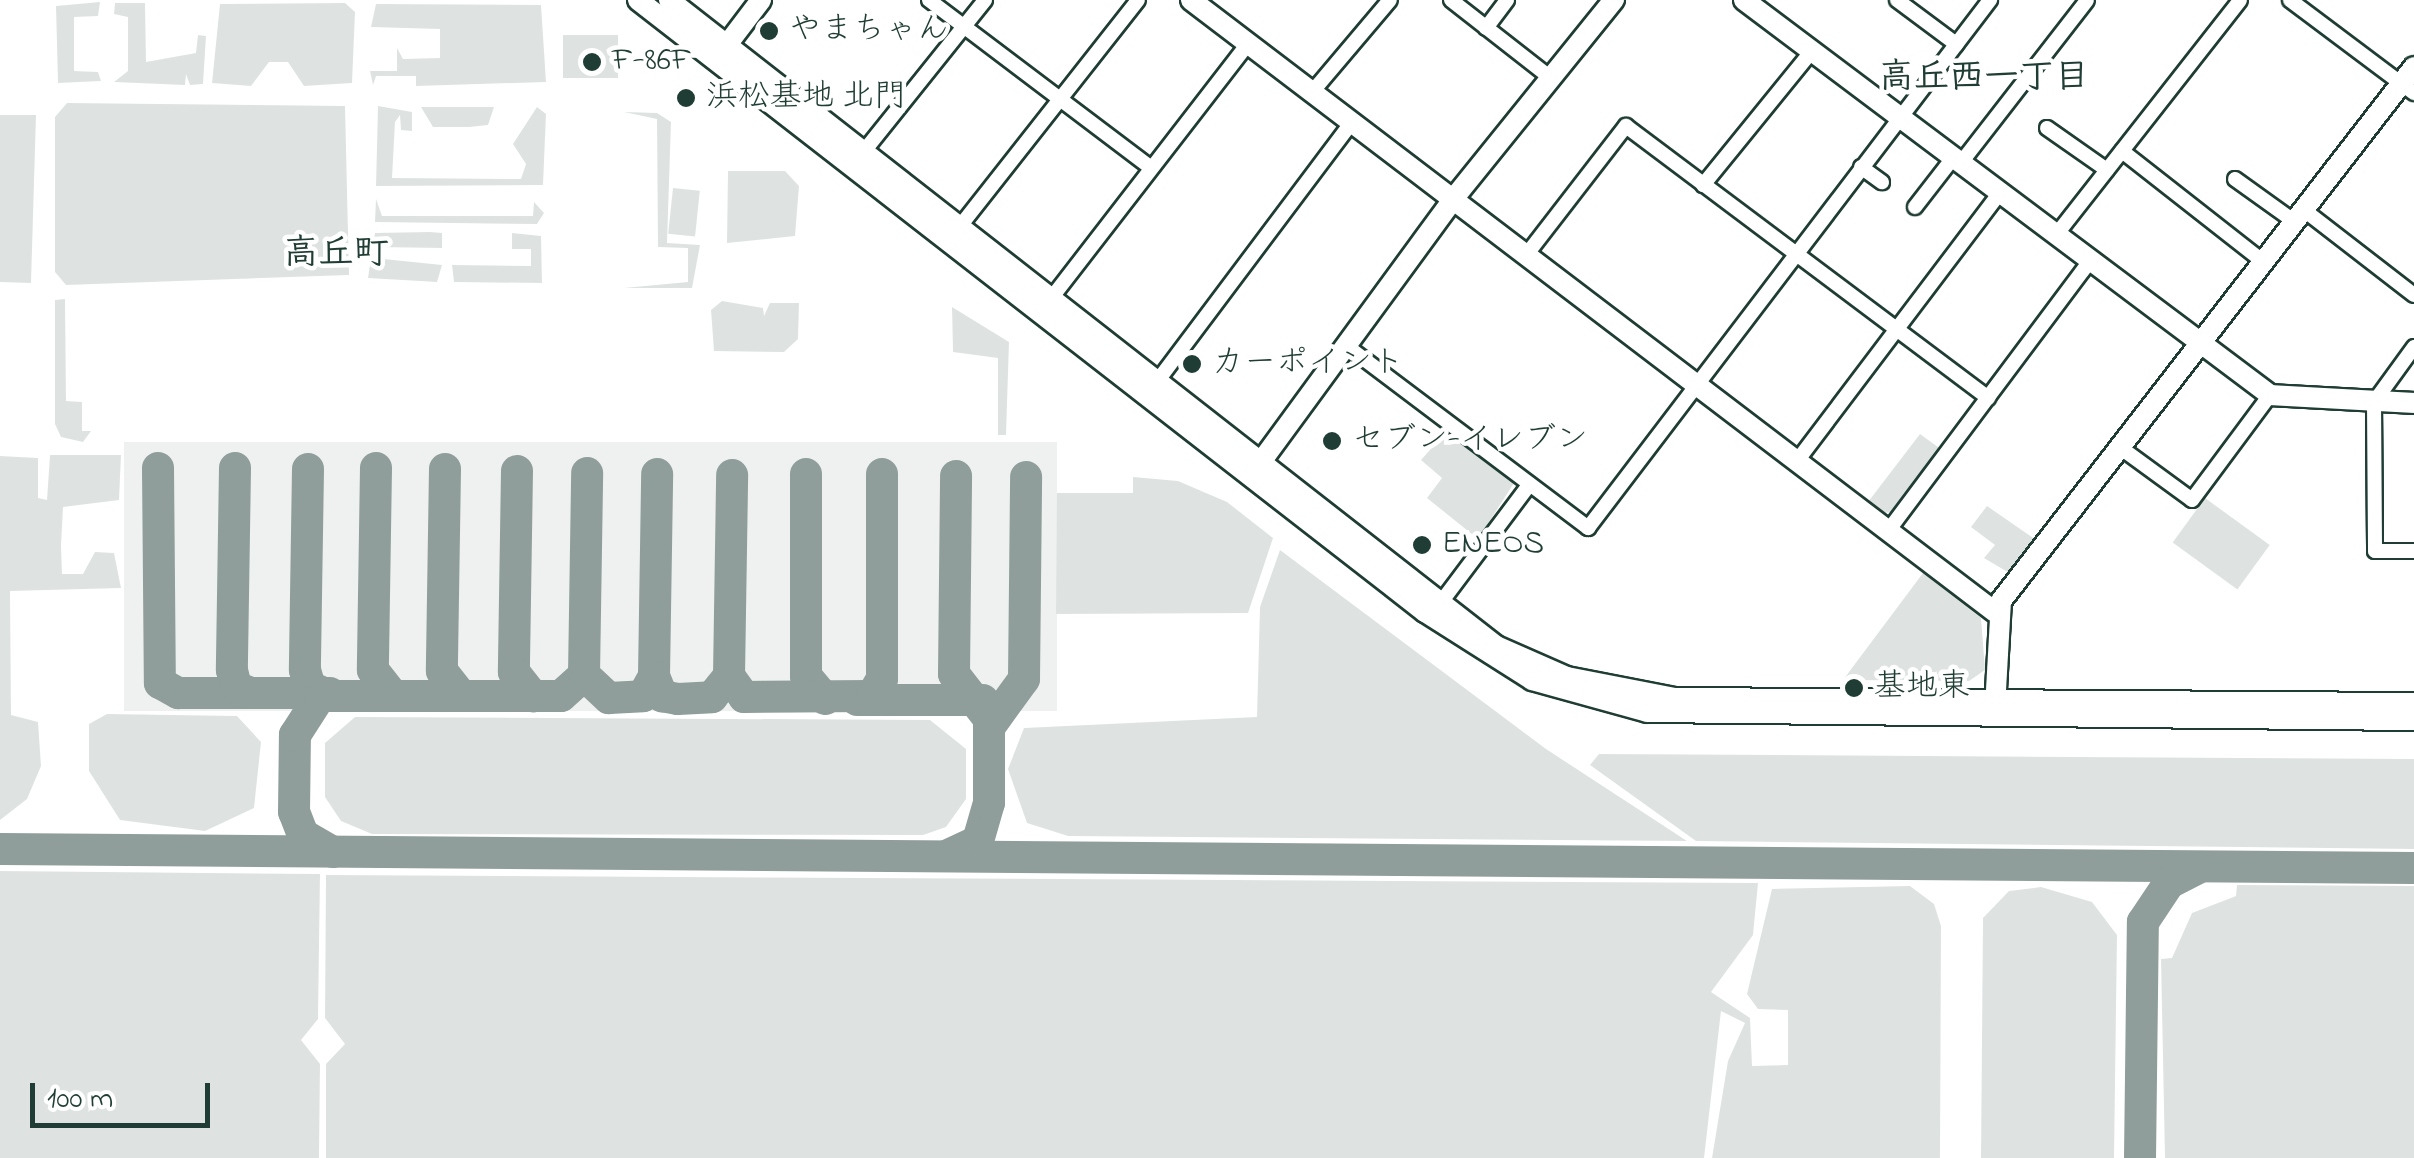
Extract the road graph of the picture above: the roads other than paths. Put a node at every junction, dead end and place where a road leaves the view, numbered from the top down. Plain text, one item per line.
1 (638, 0) edge
2 (669, 0) edge
3 (761, 0) edge
4 (929, 0) edge
5 (985, 0) edge
6 (1138, 0) edge
7 (1191, 0) edge
8 (1390, 0) edge
9 (1451, 0) edge
10 (1507, 0) edge
11 (1614, 0) edge
12 (1744, 0) edge
13 (1897, 0) edge
14 (1990, 0) edge
15 (2087, 0) edge
16 (2240, 0) edge
17 (2290, 0) edge
18 (964, 27) junction
19 (1486, 28) junction
20 (1248, 44) junction
21 (1956, 44) junction
22 (1812, 51) junction
23 (722, 52) junction
24 (1552, 78) junction
25 (2410, 81) edge
26 (1313, 91) junction
27 (1058, 98) junction
28 (1899, 117) junction
29 (1353, 121) junction
30 (2047, 128) dead end
31 (864, 150) junction
32 (2122, 151) junction
33 (1956, 161) junction
34 (1861, 167) junction
35 (1151, 168) junction
36 (2107, 170) junction
37 (2235, 179) dead end
38 (1882, 182) dead end
39 (1703, 184) junction
40 (2000, 193) junction
41 (1454, 198) junction
42 (1915, 207) dead end
43 (2299, 216) junction
44 (961, 225) junction
45 (2056, 235) junction
46 (1526, 254) junction
47 (1795, 254) junction
48 (2089, 262) junction
49 (2264, 263) junction
50 (2414, 295) edge
51 (1053, 296) junction
52 (1895, 329) junction
53 (2201, 342) junction
54 (1348, 347) junction
55 (2414, 348) edge
56 (1160, 379) junction
57 (1694, 384) junction
58 (2270, 395) junction
59 (1988, 398) junction
60 (2374, 402) junction
61 (2414, 403) edge
62 (2121, 448) junction
63 (1797, 462) junction
64 (1257, 467) junction
65 (1530, 484) junction
66 (1888, 531) junction
67 (2414, 551) edge
68 (1442, 601) junction
69 (1995, 612) junction
70 (2414, 703) edge
71 (1995, 705) junction
72 (2414, 720) edge

1 - 23 street
2 - 23 street
3 - 23 street
4 - 18 street
5 - 18 street
6 - 27 street
7 - 20 street
8 - 26 street
9 - 19 street
10 - 19 street
11 - 24 street
12 - 22 street
13 - 21 street
14 - 21 street
15 - 33 street
16 - 32 street
17 - 25 street
18 - 27 street
18 - 31 street
19 - 24 street
20 - 26 street
20 - 35 street
21 - 28 street
22 - 28 street
22 - 39 street
23 - 31 street
23 - 64 street
24 - 41 street
25 - 43 street
26 - 29 street
27 - 35 street
27 - 44 street
28 - 33 street
28 - 34 street
29 - 41 street
29 - 56 street
30 - 36 street
31 - 44 street
32 - 36 street
32 - 49 street
33 - 40 street
33 - 42 street
34 - 38 street
34 - 47 street
35 - 51 street
36 - 45 street
37 - 43 street
39 - 46 street
39 - 47 street
40 - 45 street
40 - 52 street
41 - 46 street
41 - 54 street
43 - 49 street
43 - 50 street
44 - 51 street
45 - 48 street
46 - 57 street
47 - 52 street
47 - 57 street
48 - 53 street
48 - 59 street
49 - 53 street
51 - 56 street
52 - 59 street
52 - 63 street
53 - 58 street
53 - 62 street
54 - 64 street
54 - 65 street
55 - 60 street
56 - 64 street
57 - 63 street
57 - 65 street
58 - 60 street
58 - 62 street
59 - 66 street
60 - 61 street
60 - 67 street
62 - 69 street
63 - 66 street
64 - 68 street
64 - 71 street
65 - 68 street
66 - 69 street
68 - 71 street
69 - 71 street
70 - 71 street
71 - 72 street

